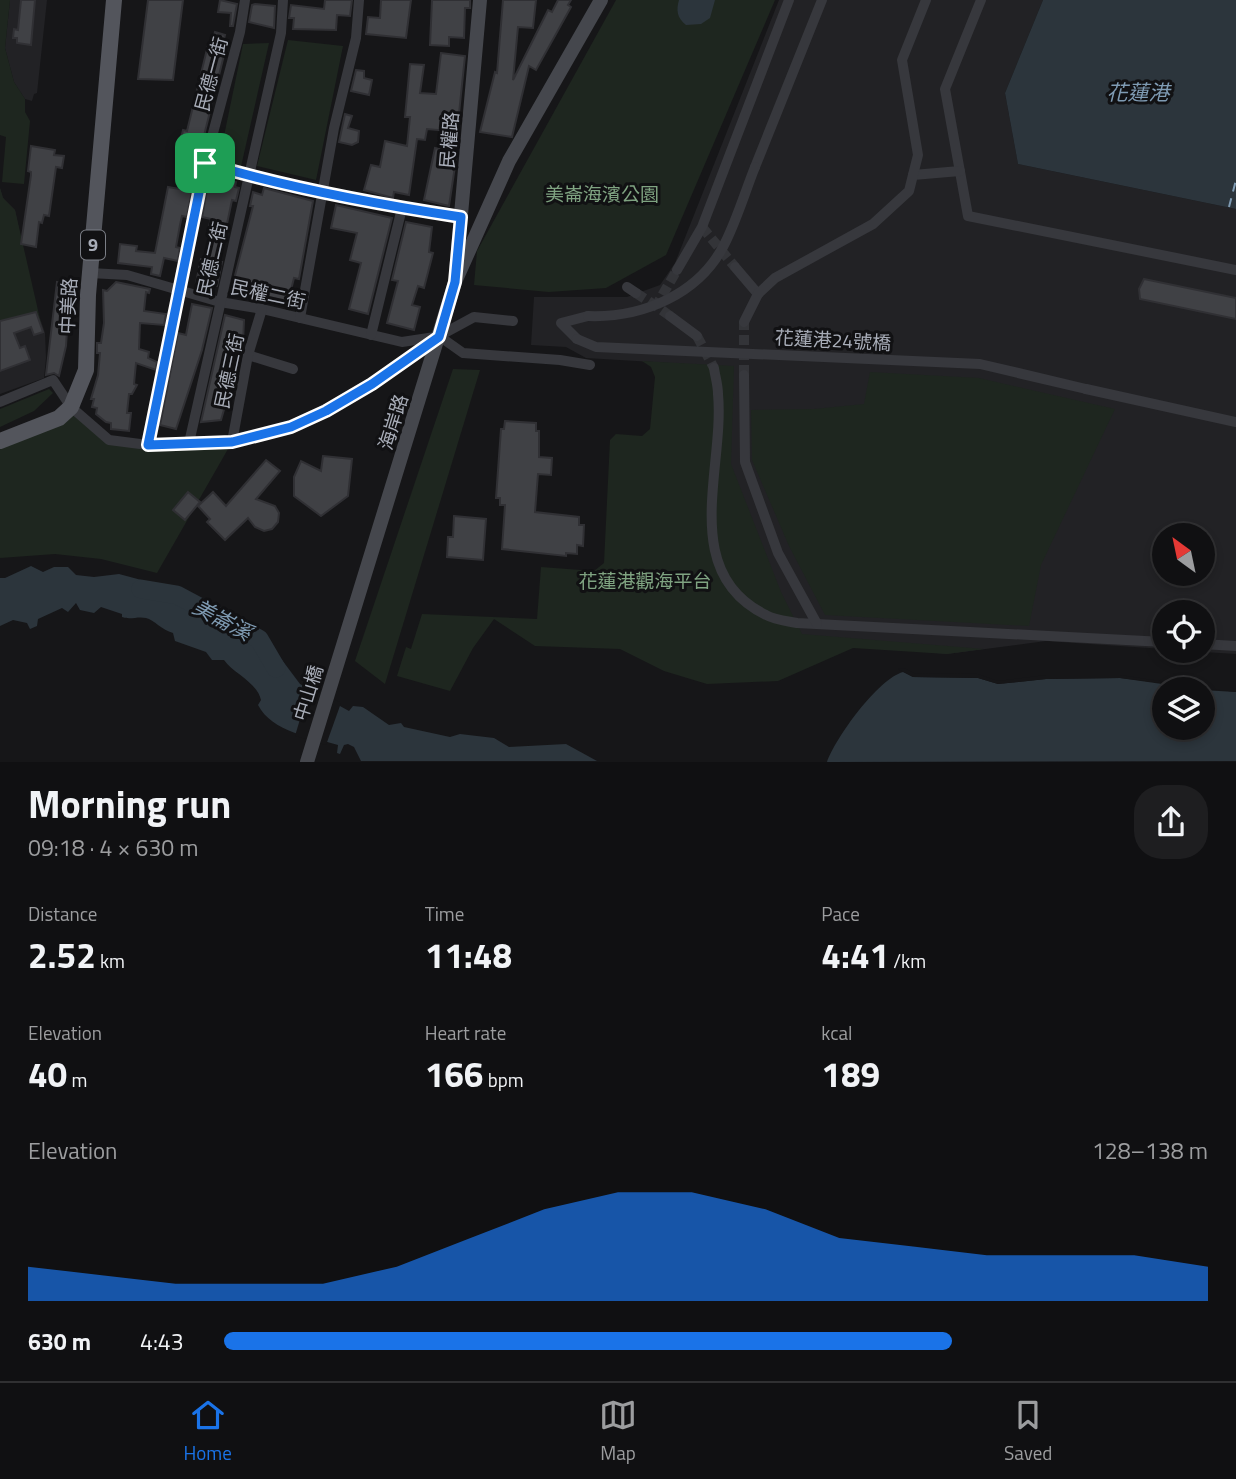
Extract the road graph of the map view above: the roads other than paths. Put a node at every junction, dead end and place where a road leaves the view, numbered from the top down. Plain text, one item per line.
1 (114, 0) edge
2 (245, 0) edge
3 (283, 0) edge
4 (359, 0) edge
5 (480, 0) edge
6 (600, 0) edge
7 (789, 0) edge
8 (822, 0) edge
9 (926, 0) edge
10 (981, 0) edge
11 (205, 163) junction
12 (960, 171) junction
13 (913, 175) junction
14 (249, 176) junction
15 (322, 192) junction
16 (402, 208) junction
17 (461, 217) junction
18 (735, 267) tunnel mouth
19 (677, 270) tunnel mouth
20 (1236, 270) edge
21 (90, 273) junction
22 (455, 282) junction
23 (180, 289) junction
24 (758, 294) junction
25 (220, 302) junction
26 (262, 309) junction
27 (670, 316) tunnel mouth
28 (300, 318) junction
29 (513, 321) dead end
30 (744, 322) tunnel mouth
31 (371, 335) junction
32 (697, 336) tunnel mouth
33 (439, 337) junction
34 (248, 355) junction
35 (590, 365) dead end
36 (714, 368) tunnel mouth
37 (293, 369) dead end
38 (744, 375) tunnel mouth
39 (0, 401) edge
40 (71, 408) junction
41 (1236, 422) edge
42 (0, 441) edge
43 (232, 442) junction
44 (188, 443) junction
45 (148, 445) junction
46 (817, 624) junction
47 (345, 635) joint
48 (1152, 641) edge
49 (1215, 645) edge
50 (1236, 646) edge
51 (307, 761) edge

1 - 21 main road, 中美路 / 9
2 - 11 street, 民德一街
3 - 14 street, 民德二街
4 - 15 street
5 - 17 main road, 民權路
6 - 22 main road, 海岸路
7 - 19 street
8 - 41 street, 花蓮港24號橋, bridge
9 - 13 street
10 - 12 street
11 - 14 street
11 - 23 street, 民德一街
12 - 13 street
12 - 20 street
13 - 24 street
14 - 15 street
14 - 25 street, 民德二街
15 - 16 street
15 - 28 street
16 - 17 street
16 - 31 street
17 - 22 main road, 民權路
18 - 24 street
21 - 23 street, 民權二街
21 - 40 main road, 中美路 / 9
22 - 33 main road, 海岸路
23 - 25 street, 民權二街
23 - 45 street, 民德一街
24 - 30 street
25 - 26 street, 民權二街
25 - 44 street, 民德二街
26 - 28 street, 民權二街
26 - 34 street, 民德三街
27 - 32 street
28 - 31 street, 民權二街
29 - 33 street
31 - 33 street, 民權二街
33 - 35 street
33 - 43 street
33 - 47 main road, 海岸路
34 - 37 street
34 - 43 street, 民德三街
36 - 46 street
38 - 46 street
39 - 40 street
40 - 42 main road
40 - 45 street
43 - 44 street
44 - 45 street
46 - 48 street
47 - 51 main road, 中山橋
49 - 50 street

